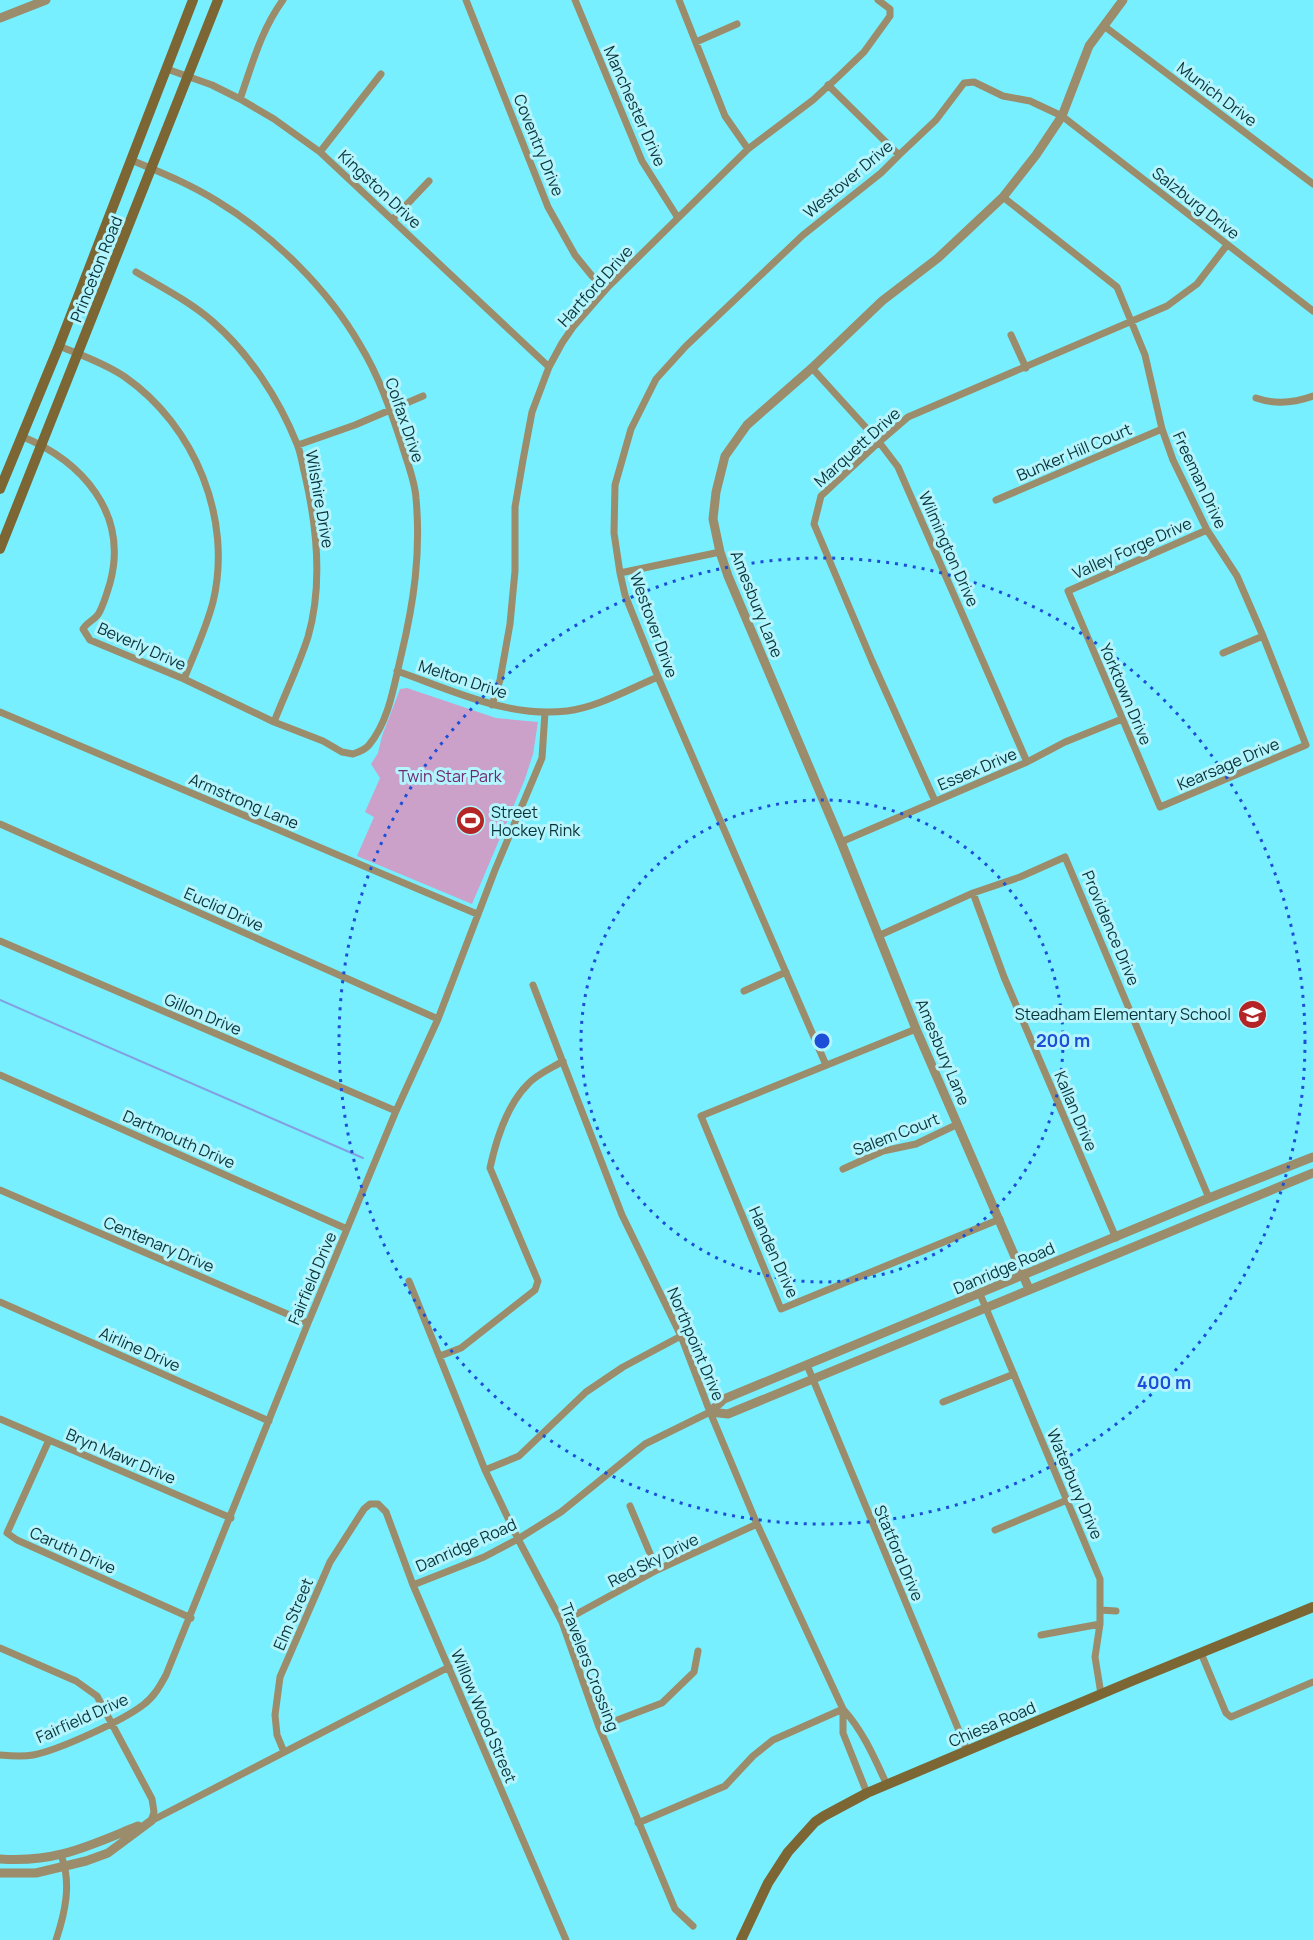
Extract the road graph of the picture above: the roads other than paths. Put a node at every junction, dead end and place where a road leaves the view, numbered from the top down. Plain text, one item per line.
1 (46, 0) edge
2 (193, 0) edge
3 (218, 0) edge
4 (283, 0) edge
5 (466, 0) edge
6 (575, 0) edge
7 (679, 0) edge
8 (878, 0) edge
9 (1123, 0) edge
10 (0, 18) edge
11 (737, 24) dead end
12 (1104, 26) junction
13 (696, 42) junction
14 (167, 69) junction
15 (381, 75) dead end
16 (188, 77) junction
17 (828, 86) junction
18 (240, 99) junction
19 (1062, 116) junction
20 (748, 149) junction
21 (320, 152) junction
22 (899, 155) junction
23 (131, 160) junction
24 (152, 169) junction
25 (429, 182) dead end
26 (1313, 184) edge
27 (1003, 197) junction
28 (678, 218) junction
29 (393, 219) junction
30 (1227, 245) junction
31 (136, 272) dead end
32 (608, 287) junction
33 (1313, 311) edge
34 (1132, 322) junction
35 (1011, 335) dead end
36 (59, 346) junction
37 (78, 354) junction
38 (549, 367) junction
39 (812, 368) junction
40 (1026, 368) junction
41 (423, 396) dead end
42 (1313, 396) edge
43 (1256, 398) dead end
44 (391, 410) junction
45 (1162, 429) junction
46 (21, 436) junction
47 (879, 442) junction
48 (40, 444) junction
49 (298, 445) junction
50 (0, 489) edge
51 (996, 500) dead end
52 (4, 526) edge
53 (1207, 530) junction
54 (0, 549) edge
55 (720, 552) junction
56 (620, 573) junction
57 (1068, 591) joint
58 (1263, 636) junction
59 (1223, 653) dead end
60 (397, 671) junction
61 (658, 677) junction
62 (184, 679) junction
63 (492, 705) junction
64 (0, 712) edge
65 (545, 712) junction
66 (1122, 718) junction
67 (274, 722) junction
68 (1306, 745) joint
69 (353, 754) joint
70 (1027, 762) junction
71 (935, 801) junction
72 (1160, 807) joint
73 (0, 824) edge
74 (841, 842) junction
75 (973, 893) junction
76 (477, 915) junction
77 (878, 936) junction
78 (0, 941) edge
79 (786, 972) junction
80 (534, 985) dead end
81 (744, 991) dead end
82 (438, 1019) junction
83 (916, 1029) junction
84 (563, 1061) junction
85 (826, 1065) junction
86 (0, 1075) edge
87 (396, 1111) junction
88 (958, 1124) junction
89 (1313, 1157) edge
90 (843, 1169) dead end
91 (1313, 1173) edge
92 (0, 1190) edge
93 (1209, 1198) junction
94 (1000, 1219) junction
95 (347, 1229) junction
96 (1116, 1238) junction
97 (1024, 1276) junction
98 (409, 1281) dead end
99 (1029, 1288) junction
100 (980, 1294) junction
101 (0, 1302) edge
102 (986, 1306) junction
103 (308, 1323) junction
104 (681, 1336) junction
105 (440, 1356) junction
106 (807, 1365) junction
107 (1014, 1374) junction
108 (812, 1378) junction
109 (943, 1402) dead end
110 (710, 1412) junction
111 (0, 1419) edge
112 (269, 1421) junction
113 (49, 1440) junction
114 (485, 1470) junction
115 (1067, 1500) junction
116 (378, 1504) joint
117 (630, 1506) dead end
118 (231, 1518) junction
119 (757, 1524) junction
120 (994, 1530) dead end
121 (518, 1539) junction
122 (657, 1570) junction
123 (413, 1585) junction
124 (1313, 1607) edge
125 (1100, 1610) junction
126 (1116, 1611) dead end
127 (191, 1618) junction
128 (562, 1622) junction
129 (1100, 1624) junction
130 (1041, 1635) dead end
131 (0, 1648) edge
132 (698, 1651) dead end
133 (1201, 1653) junction
134 (449, 1667) junction
135 (1313, 1682) edge
136 (1101, 1694) junction
137 (843, 1709) junction
138 (111, 1723) junction
139 (598, 1727) junction
140 (967, 1750) junction
141 (284, 1752) junction
142 (0, 1755) edge
143 (887, 1785) junction
144 (867, 1793) junction
145 (151, 1821) junction
146 (638, 1823) junction
147 (61, 1855) junction
148 (0, 1859) edge
149 (65, 1867) junction
150 (0, 1873) edge
151 (693, 1926) dead end
152 (57, 1940) edge
153 (566, 1940) edge
154 (741, 1940) edge

1 - 10 street
2 - 14 main road, Princeton Road
3 - 16 main road, Princeton Road
4 - 18 street
5 - 32 street, Coventry Drive
6 - 28 street, Manchester Drive
7 - 13 street
8 - 17 street, Hartford Drive
9 - 12 street, Amesbury Lane
11 - 13 street
12 - 19 street, Amesbury Lane
12 - 26 street, Munich Drive
13 - 20 street
14 - 16 street, Kingston Drive
14 - 23 main road, Princeton Road
15 - 21 street
16 - 18 street, Kingston Drive
16 - 24 main road, Princeton Road
17 - 20 street, Hartford Drive
17 - 22 street
18 - 21 street, Kingston Drive
19 - 22 street, Westover Drive
19 - 27 street, Amesbury Lane
19 - 30 street, Salzburg Drive
20 - 28 street, Hartford Drive
21 - 29 street, Kingston Drive
22 - 56 street, Westover Drive
23 - 24 street, Colfax Drive
23 - 36 main road, Princeton Road
24 - 37 main road, Princeton Road
24 - 44 street, Colfax Drive
25 - 29 street
27 - 34 street, Freeman Drive
27 - 39 street, Amesbury Lane
28 - 32 street, Hartford Drive
29 - 38 street, Kingston Drive
30 - 33 street, Salzburg Drive
30 - 34 street, Marquett Drive
31 - 49 street, Wilshire Drive
32 - 38 street, Hartford Drive
34 - 40 street, Marquett Drive
34 - 45 street, Freeman Drive
35 - 40 street
36 - 37 street
36 - 46 main road, Princeton Road
37 - 48 main road, Princeton Road
37 - 62 street
38 - 63 street, Hartford Drive
39 - 47 street, Wilmington Drive
39 - 55 street, Amesbury Lane
40 - 47 street, Marquett Drive
41 - 44 street
42 - 43 street
44 - 49 street
44 - 60 street, Colfax Drive
45 - 51 street, Bunker Hill Court
45 - 53 street, Freeman Drive
46 - 48 street, Beverly Drive
46 - 50 main road, Princeton Road
47 - 70 street, Wilmington Drive
47 - 71 street, Marquett Drive
48 - 52 main road, Princeton Road
48 - 62 street, Beverly Drive
49 - 67 street, Wilshire Drive
52 - 54 main road, Princeton Road
53 - 57 street, Valley Forge Drive
53 - 58 street, Freeman Drive
55 - 56 street
55 - 74 street, Amesbury Lane
56 - 61 street, Westover Drive
57 - 66 street, Yorktown Drive
58 - 59 street
58 - 68 street, Freeman Drive
60 - 63 street, Melton Drive
60 - 69 street, Colfax Drive
61 - 65 street, Melton Drive
61 - 79 street, Westover Drive
62 - 67 street, Beverly Drive
63 - 65 street, Melton Drive
64 - 76 street, Armstrong Lane
65 - 76 street, Fairfield Drive
66 - 70 street, Essex Drive
66 - 72 street, Yorktown Drive
67 - 69 street, Beverly Drive
68 - 72 street, Kearsage Drive
70 - 71 street, Essex Drive
71 - 74 street, Essex Drive
73 - 82 street, Euclid Drive
74 - 77 street, Amesbury Lane
75 - 77 street, Providence Drive
75 - 93 street, Providence Drive
75 - 96 street, Kallan Drive
76 - 82 street, Fairfield Drive
77 - 83 street, Amesbury Lane
78 - 87 street, Gillon Drive
79 - 81 street
79 - 85 street, Westover Drive
80 - 84 street, Northpoint Drive
82 - 87 street, Fairfield Drive
83 - 85 street
83 - 88 street, Amesbury Lane
84 - 104 street, Northpoint Drive
84 - 105 street
85 - 94 street, Handen Drive
86 - 95 street, Dartmouth Drive
87 - 95 street, Fairfield Drive
88 - 90 street, Salem Court
88 - 94 street, Amesbury Lane
89 - 93 street, Danridge Road
91 - 99 street, Danridge Road
92 - 103 street, Centenary Drive
93 - 96 street, Danridge Road
94 - 97 street, Amesbury Lane
95 - 103 street, Fairfield Drive
96 - 97 street, Danridge Road
97 - 99 street, Amesbury Lane
97 - 100 street, Danridge Road
98 - 105 street, Travelers Crossing
99 - 102 street, Danridge Road
100 - 102 street, Waterbury Drive
100 - 106 street, Danridge Road
101 - 112 street, Airline Drive
102 - 107 street, Waterbury Drive
102 - 108 street, Danridge Road
103 - 112 street, Fairfield Drive
104 - 110 street, Northpoint Drive
104 - 114 street
105 - 114 street, Travelers Crossing
106 - 108 street, Statford Drive
106 - 110 street, Danridge Road
107 - 109 street
107 - 115 street, Waterbury Drive
108 - 110 street, Danridge Road
108 - 140 street, Statford Drive
110 - 119 street, Northpoint Drive
110 - 121 street, Danridge Road
111 - 113 street, Bryn Mawr Drive
112 - 118 street, Fairfield Drive
113 - 118 street, Bryn Mawr Drive
113 - 127 street, Caruth Drive
114 - 121 street, Travelers Crossing
115 - 120 street
115 - 125 street, Waterbury Drive
116 - 123 street, Willow Wood Street
116 - 141 street, Elm Street
117 - 122 street
118 - 127 street, Fairfield Drive
119 - 122 street, Red Sky Drive
119 - 137 street, Northpoint Drive
121 - 123 street, Danridge Road
121 - 128 street, Travelers Crossing
122 - 128 street, Red Sky Drive
123 - 134 street, Willow Wood Street
124 - 133 main road, Chiesa Road
125 - 126 street
125 - 129 street, Waterbury Drive
127 - 138 street, Fairfield Drive
128 - 139 street, Travelers Crossing
129 - 130 street
129 - 136 street, Waterbury Drive
131 - 138 street
132 - 139 street
133 - 135 street
133 - 136 main road, Chiesa Road
134 - 141 street
134 - 153 street, Willow Wood Street
136 - 140 main road, Chiesa Road
137 - 143 street, Northpoint Drive
137 - 144 street, Northpoint Drive
137 - 146 street
138 - 142 street, Fairfield Drive
138 - 145 street
139 - 146 street, Travelers Crossing
140 - 143 main road, Chiesa Road
141 - 145 street
143 - 144 main road, Chiesa Road
144 - 154 main road, Chiesa Road
145 - 147 street
145 - 149 street
146 - 151 street, Travelers Crossing
147 - 148 street
147 - 149 street
149 - 150 street
149 - 152 street

